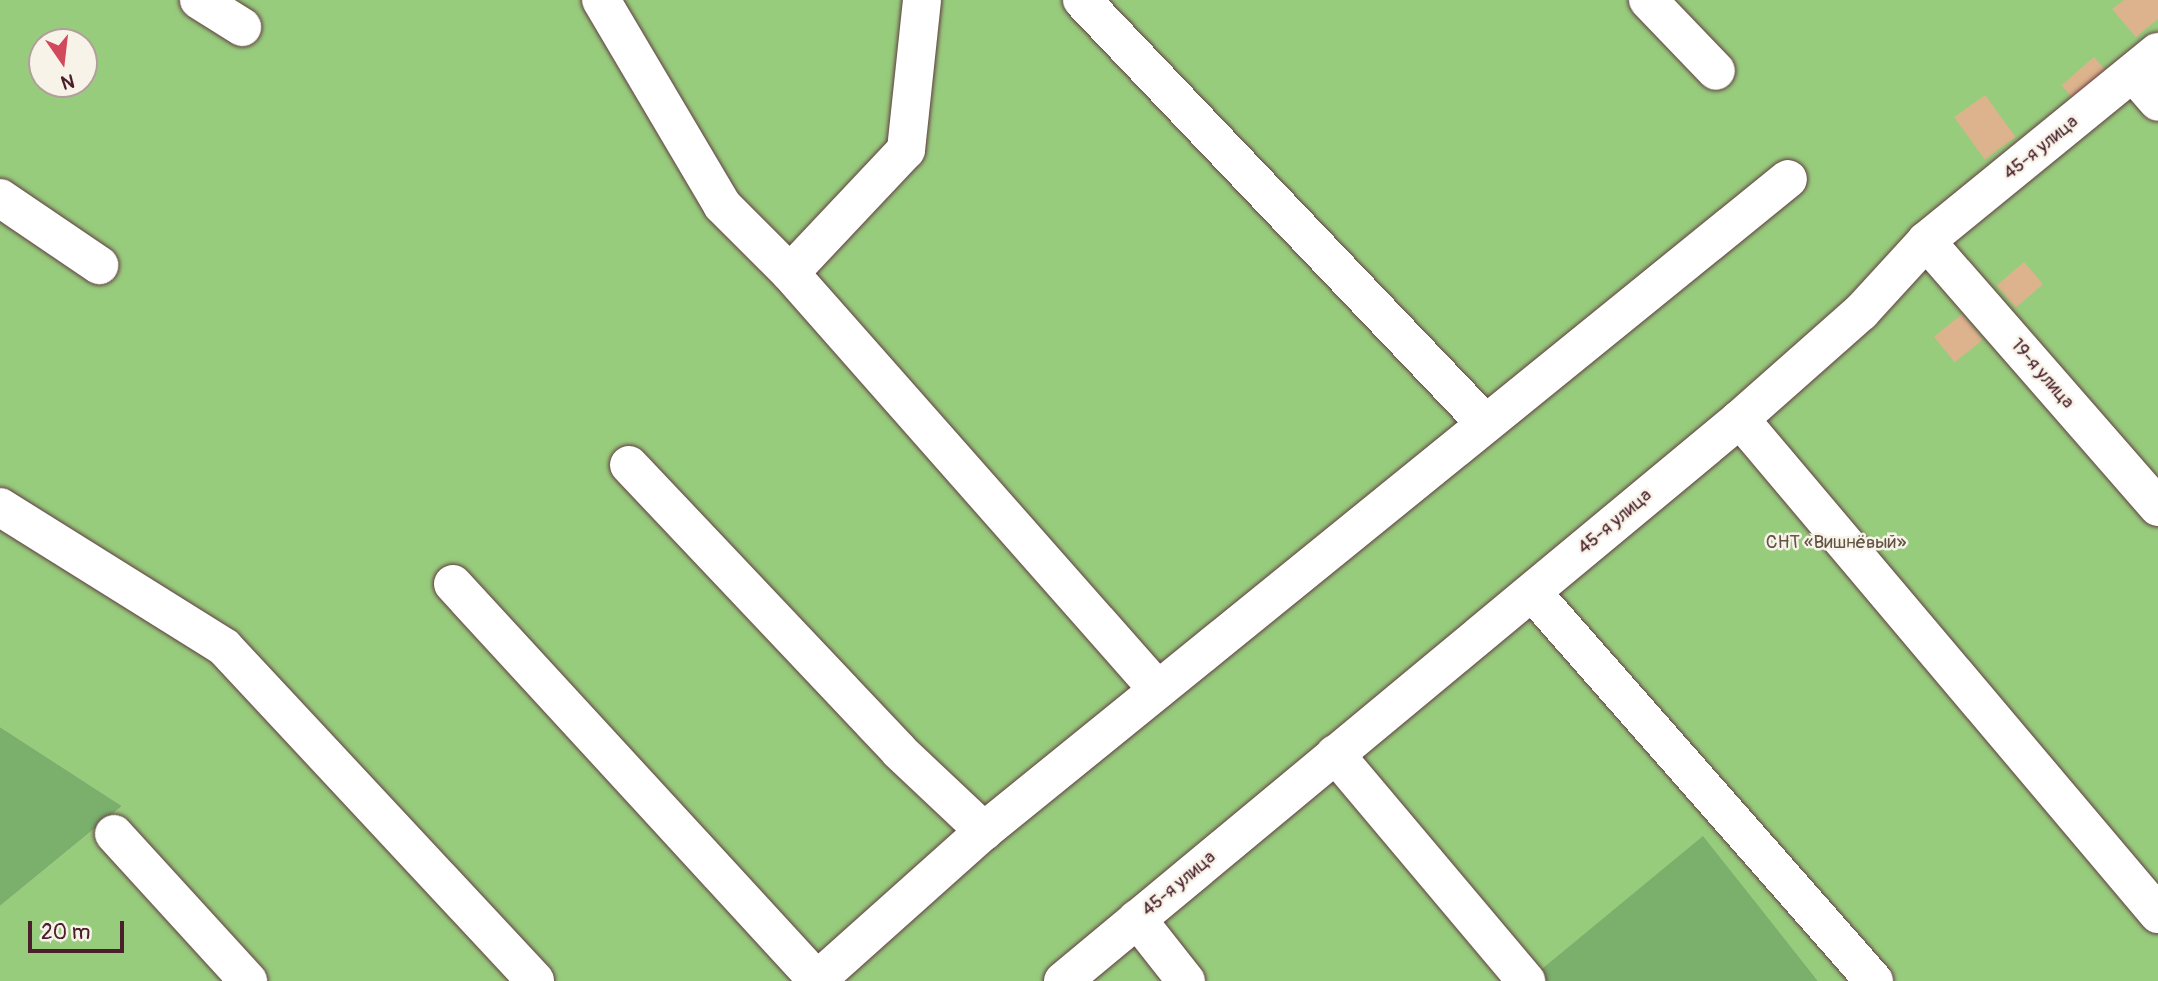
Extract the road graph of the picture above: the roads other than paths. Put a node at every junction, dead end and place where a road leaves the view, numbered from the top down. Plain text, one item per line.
1 (199, 0) edge
2 (601, 0) edge
3 (922, 0) edge
4 (1082, 0) edge
5 (1648, 0) edge
6 (242, 27) dead end
7 (2146, 62) edge
8 (1716, 72) dead end
9 (2158, 102) edge
10 (1788, 179) dead end
11 (0, 198) edge
12 (1926, 241) junction
13 (99, 265) dead end
14 (790, 273) junction
15 (1740, 419) junction
16 (1484, 422) junction
17 (629, 465) dead end
18 (0, 507) edge
19 (2158, 507) edge
20 (453, 584) dead end
21 (1532, 592) junction
22 (1158, 690) junction
23 (1335, 754) junction
24 (984, 831) junction
25 (114, 834) dead end
26 (2158, 914) edge
27 (1137, 919) junction
28 (248, 981) edge
29 (535, 981) edge
30 (817, 981) edge
31 (1063, 981) edge
32 (1186, 981) edge
33 (1526, 981) edge
34 (1874, 981) edge

1 - 6 street
2 - 14 street
3 - 14 street
4 - 16 street
5 - 8 street
7 - 9 street
7 - 12 street, 45-я улица
10 - 16 street
11 - 13 street
12 - 15 street, 45-я улица
12 - 19 street, 19-я улица
14 - 22 street
15 - 21 street, 45-я улица
15 - 26 street
16 - 22 street
17 - 24 street
18 - 29 street
20 - 30 street
21 - 23 street, 45-я улица
21 - 34 street
22 - 24 street
23 - 27 street, 45-я улица
23 - 33 street
24 - 30 street
25 - 28 street
27 - 31 street, 45-я улица
27 - 32 street

